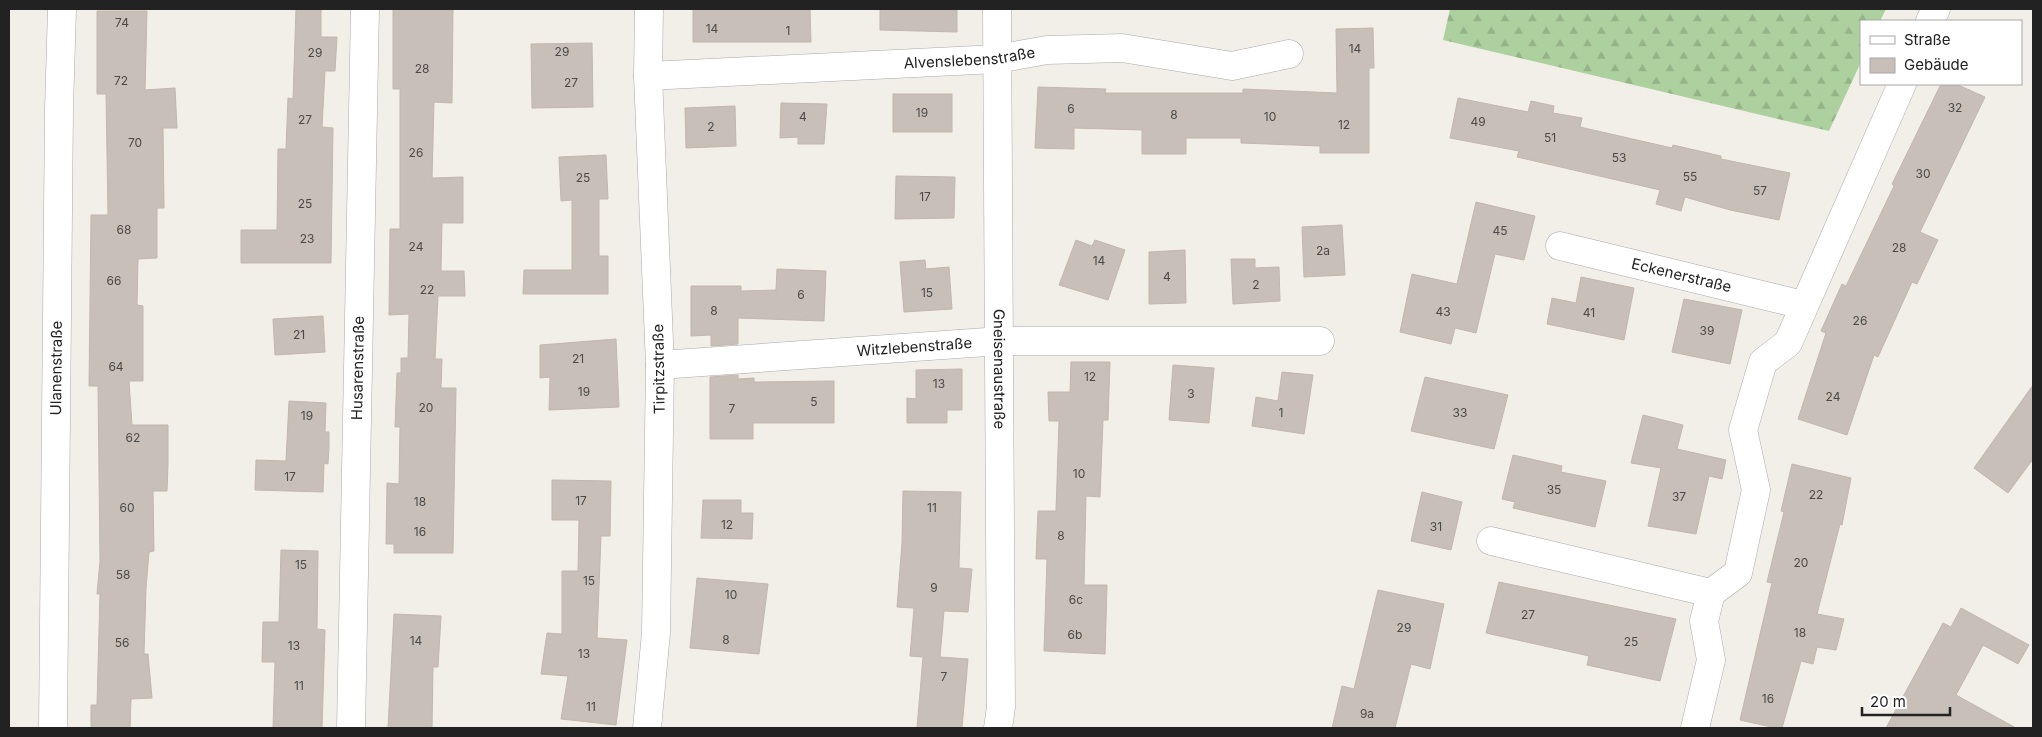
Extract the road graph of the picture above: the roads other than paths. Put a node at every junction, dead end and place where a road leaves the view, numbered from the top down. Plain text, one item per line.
1 (62, 9) edge
2 (365, 9) edge
3 (648, 9) edge
4 (997, 9) edge
5 (1289, 54) dead end
6 (997, 59) junction
7 (648, 76) junction
8 (1902, 85) edge
9 (1560, 246) dead end
10 (1803, 305) junction
11 (1001, 340) junction
12 (1320, 342) dead end
13 (660, 366) junction
14 (1491, 540) dead end
15 (1710, 593) junction
16 (53, 728) edge
17 (351, 728) edge
18 (646, 728) edge
19 (998, 728) edge
20 (1695, 728) edge

1 - 16 street, Ulanenstraße
2 - 17 street, Husarenstraße
3 - 7 street, Tirpitzstraße
4 - 6 street, Gneisenaustraße
5 - 6 street, Alvenslebenstraße
6 - 7 street, Alvenslebenstraße
6 - 11 street, Gneisenaustraße
7 - 13 street, Tirpitzstraße
8 - 10 street
9 - 10 street, Eckenerstraße
10 - 15 street
11 - 12 street, Witzlebenstraße
11 - 13 street, Witzlebenstraße
11 - 19 street, Gneisenaustraße
13 - 18 street, Tirpitzstraße
14 - 15 street
15 - 20 street

